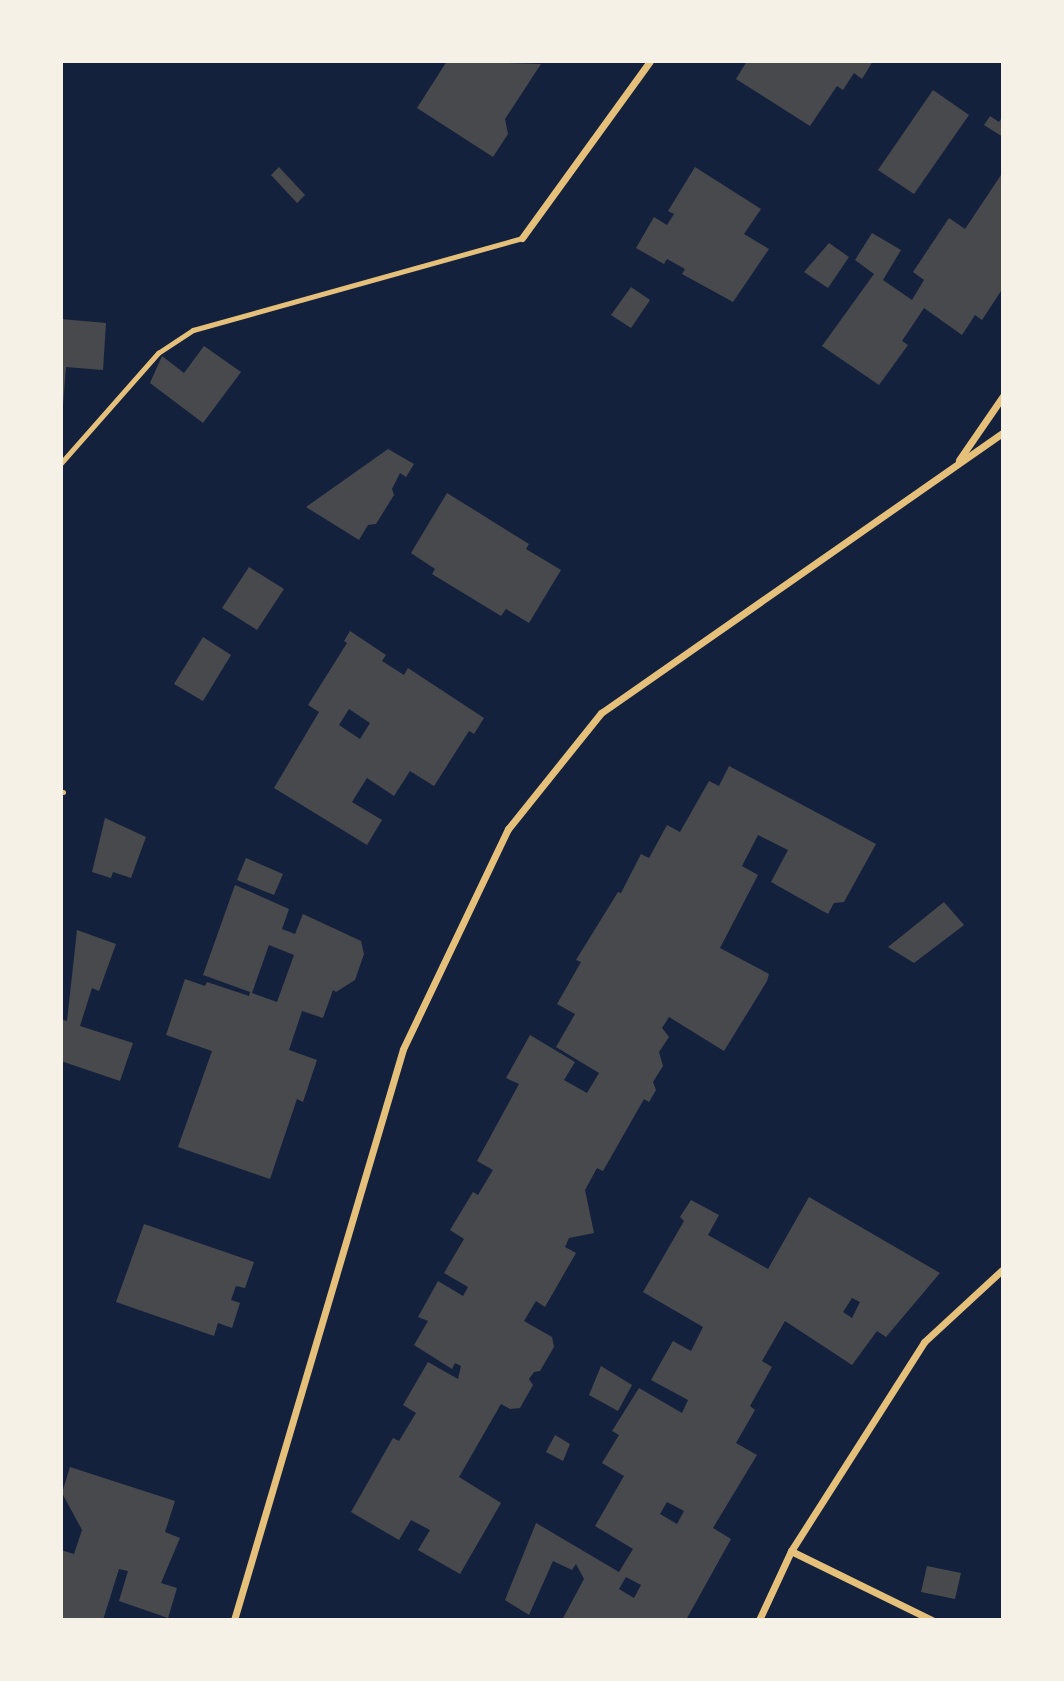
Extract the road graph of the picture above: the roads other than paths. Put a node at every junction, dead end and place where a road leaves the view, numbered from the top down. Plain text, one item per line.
1 (650, 61) edge
2 (522, 238) joint
3 (1003, 396) edge
4 (1003, 433) edge
5 (61, 463) edge
6 (957, 464) junction
7 (1003, 1269) edge
8 (791, 1551) junction
9 (234, 1620) edge
10 (759, 1620) edge
11 (932, 1620) edge

1 - 2 street
2 - 5 lane
3 - 6 street
4 - 6 street
6 - 9 street
7 - 8 street
8 - 10 street
8 - 11 street

